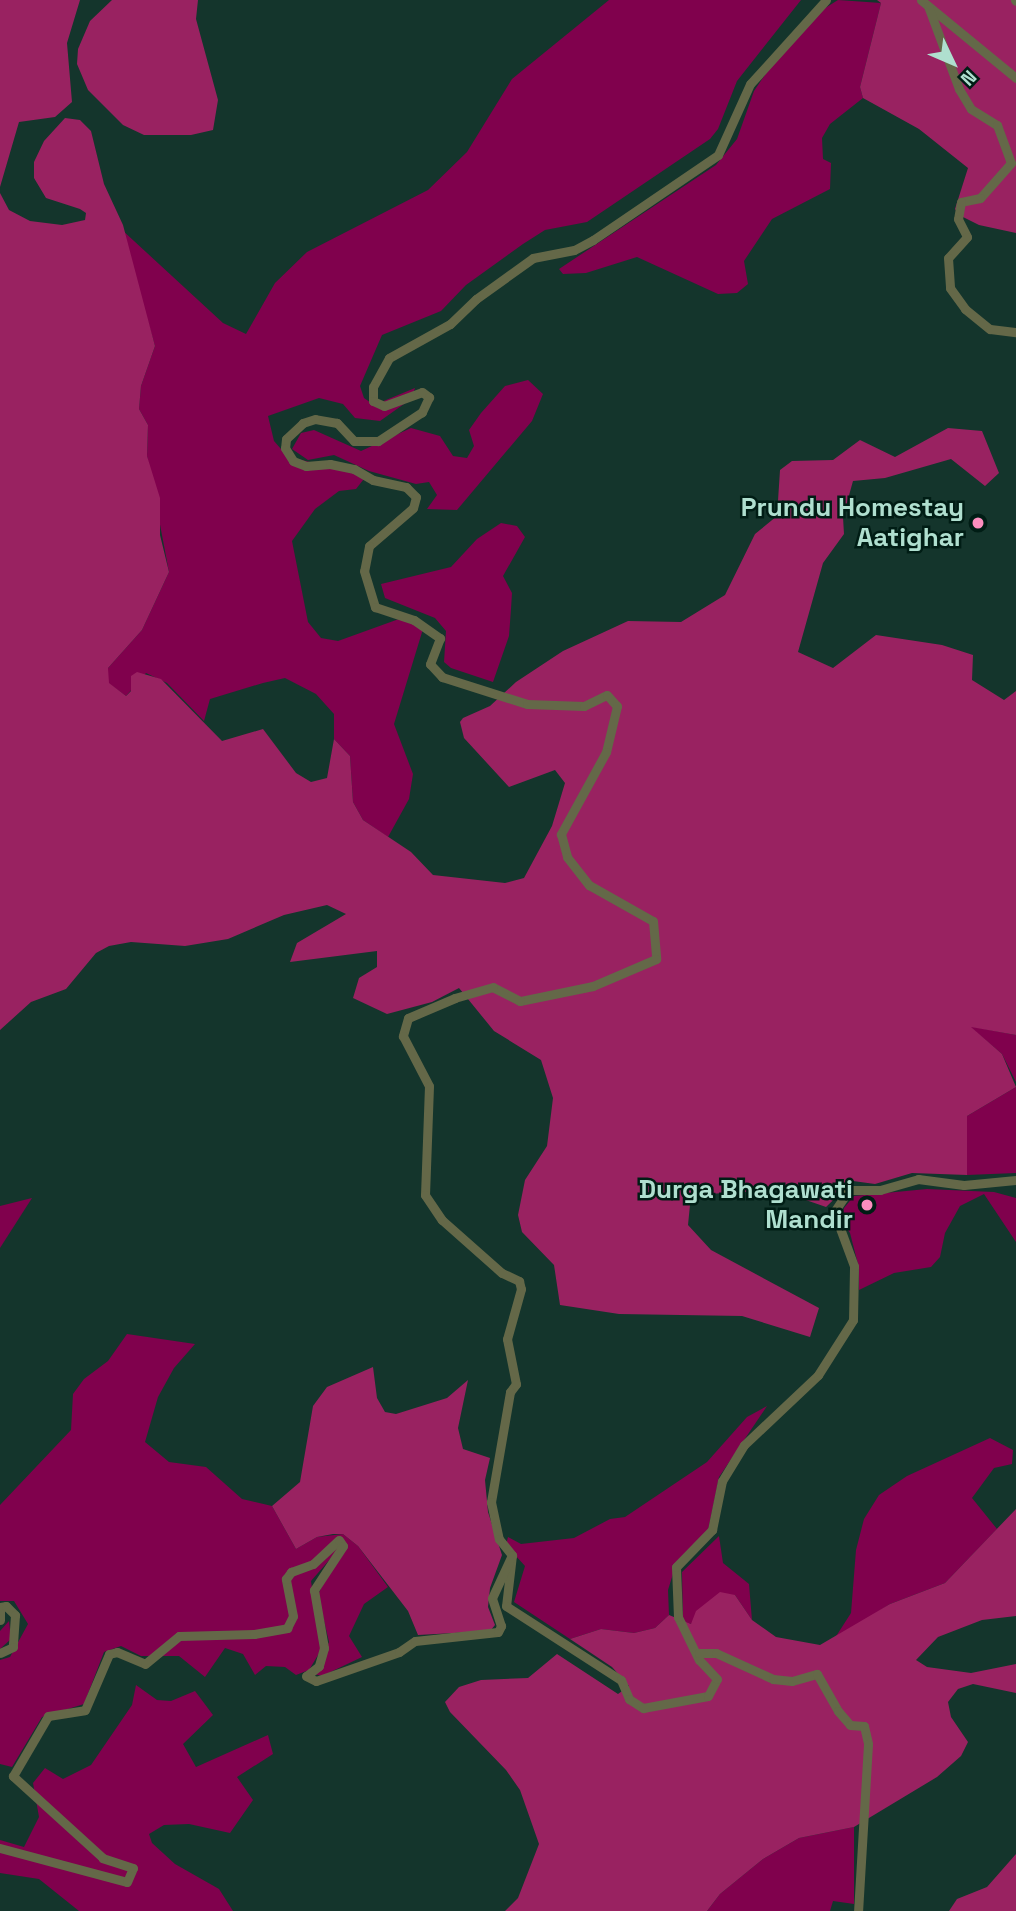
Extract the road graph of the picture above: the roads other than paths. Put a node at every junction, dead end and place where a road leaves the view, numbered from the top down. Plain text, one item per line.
1 (826, 0) edge
2 (924, 3) edge
3 (1016, 78) edge
4 (1016, 332) edge
5 (1016, 1181) edge
6 (512, 1555) junction
7 (0, 1620) edge
8 (699, 1653) junction
9 (0, 1654) edge
10 (0, 1848) edge
11 (858, 1911) edge

1 - 6 street
2 - 3 street
2 - 4 street
5 - 8 street
6 - 8 street
6 - 10 street
7 - 9 street
8 - 11 street

